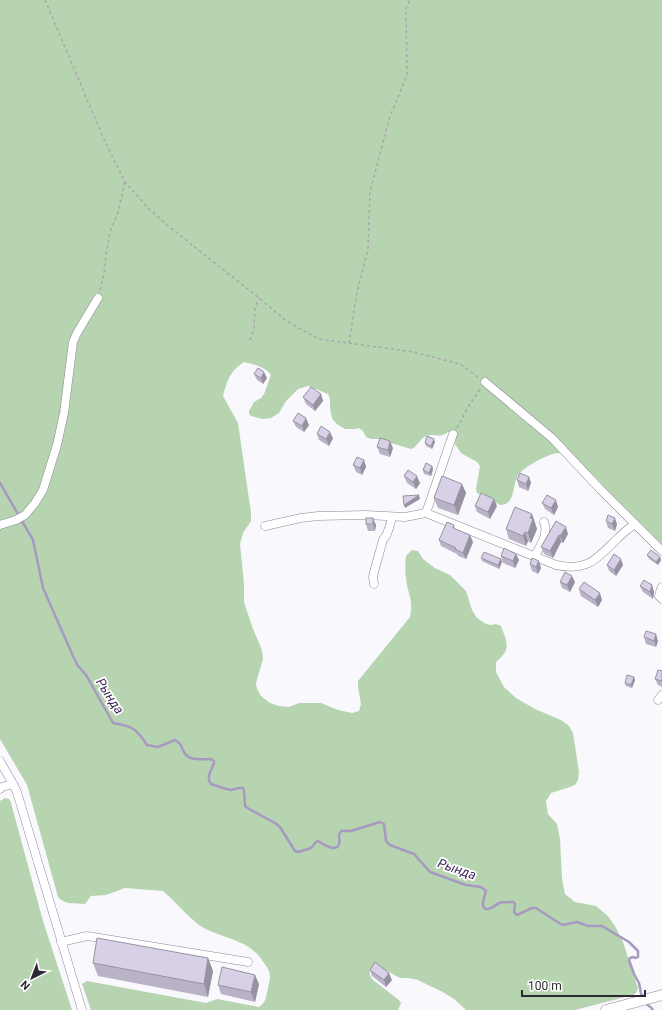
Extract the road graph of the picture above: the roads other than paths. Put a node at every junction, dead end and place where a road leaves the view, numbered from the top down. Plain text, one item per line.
1 (98, 298) road end
2 (485, 382) road end
3 (453, 434) road end
4 (426, 513) junction
5 (392, 517) junction
6 (544, 522) dead end
7 (635, 524) junction
8 (0, 525) edge
9 (265, 526) dead end
10 (662, 551) edge
11 (535, 556) junction
12 (374, 584) dead end
13 (662, 587) edge
14 (662, 599) edge
15 (0, 761) edge
16 (13, 784) junction
17 (0, 789) edge
18 (61, 942) junction
19 (248, 962) dead end
20 (658, 996) edge
21 (82, 1010) edge
22 (606, 1010) edge

1 - 8 street
2 - 7 street
3 - 4 street
4 - 5 street
4 - 11 street
5 - 9 street
5 - 12 street
6 - 11 street
7 - 10 street
7 - 11 street
13 - 14 street
15 - 16 street
16 - 17 street
16 - 18 street
18 - 19 street
18 - 21 street
20 - 22 main road

